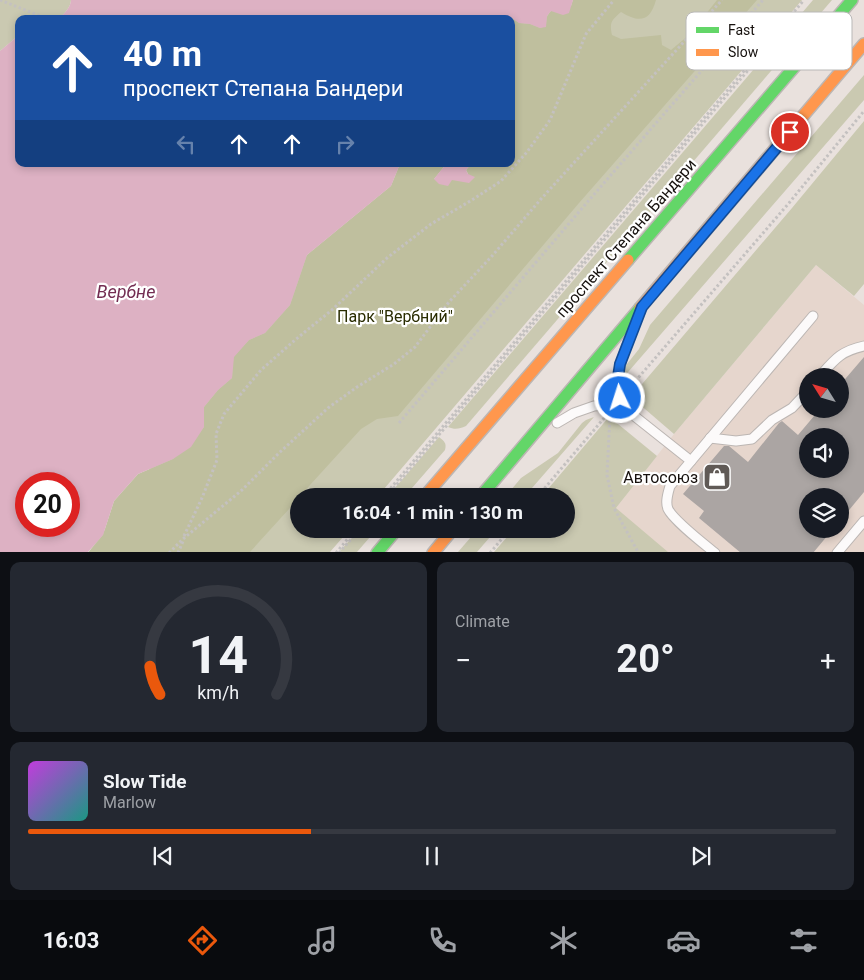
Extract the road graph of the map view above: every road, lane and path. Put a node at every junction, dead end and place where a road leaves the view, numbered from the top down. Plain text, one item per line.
1 (0, 0) edge
2 (614, 0) edge
3 (722, 0) edge
4 (763, 0) edge
5 (806, 0) edge
6 (852, 0) edge
7 (711, 12) edge
8 (753, 12) edge
9 (796, 12) edge
10 (842, 12) edge
11 (38, 15) edge
12 (686, 40) edge
13 (864, 44) edge
14 (852, 58) edge
15 (702, 70) edge
16 (747, 70) edge
17 (792, 70) edge
18 (842, 70) edge
19 (864, 112) edge
20 (515, 165) edge
21 (514, 167) edge
22 (642, 307) junction
23 (813, 316) dead end
24 (864, 346) edge
25 (827, 368) edge
26 (799, 401) edge
27 (622, 402) junction
28 (400, 423) dead end
29 (533, 435) junction
30 (710, 438) junction
31 (691, 461) junction
32 (393, 488) edge
33 (432, 488) edge
34 (488, 488) edge
35 (545, 488) edge
36 (864, 521) edge
37 (184, 538) junction
38 (350, 538) edge
39 (389, 538) edge
40 (445, 538) edge
41 (502, 538) edge
42 (169, 552) edge
43 (178, 552) edge
44 (338, 552) edge
45 (377, 552) edge
46 (433, 552) edge
47 (490, 552) edge
48 (637, 552) edge
49 (714, 552) edge
50 (838, 552) edge

1 - 11 path
2 - 20 path
3 - 7 path
4 - 8 path
5 - 9 path
6 - 10 main road, проспект Степана Бандери
12 - 37 path
13 - 14 main road
15 - 28 path
16 - 32 path
17 - 33 main road, проспект Степана Бандери
18 - 22 main road
19 - 27 path
21 - 37 path
22 - 27 lane
22 - 29 main road
23 - 30 lane
24 - 25 lane
26 - 30 lane
27 - 29 lane
27 - 31 lane
29 - 34 main road
30 - 31 lane
31 - 49 lane
35 - 48 path
36 - 50 lane
37 - 42 path
37 - 43 path
38 - 44 path
39 - 45 main road
40 - 46 main road
41 - 47 path

